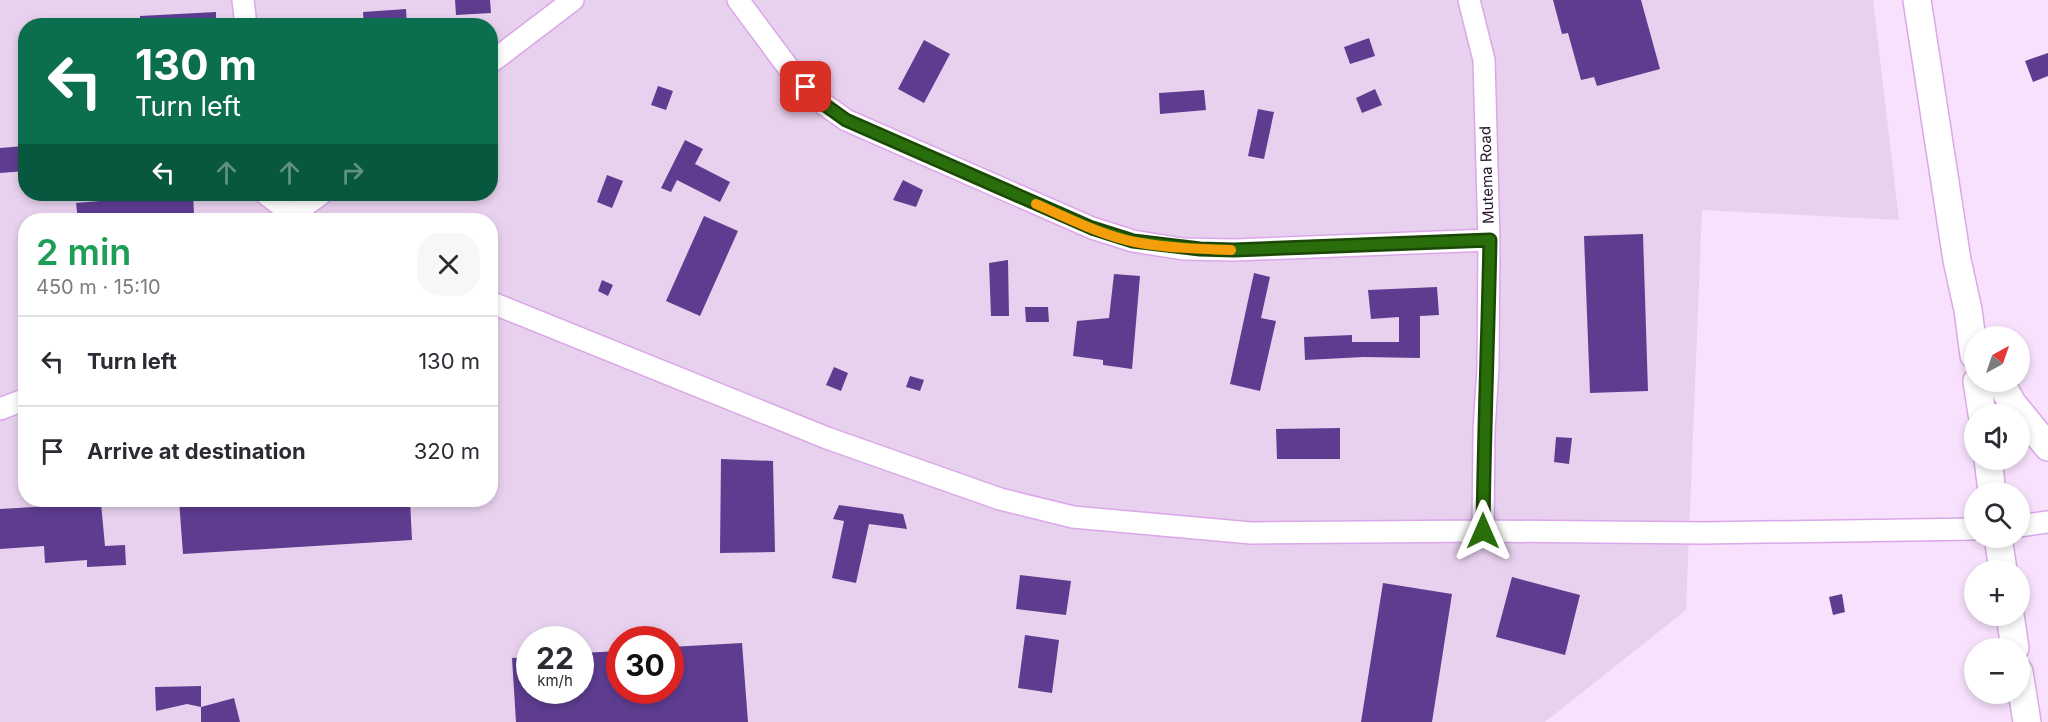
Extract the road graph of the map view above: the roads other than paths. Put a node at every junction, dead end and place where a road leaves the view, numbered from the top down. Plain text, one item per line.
1 (243, 0) edge
2 (573, 0) edge
3 (738, 0) edge
4 (1469, 0) edge
5 (1917, 0) edge
6 (245, 18) edge
7 (498, 57) edge
8 (274, 201) edge
9 (313, 201) edge
10 (287, 213) edge
11 (300, 213) edge
12 (1490, 240) junction
13 (498, 305) edge
14 (1968, 310) junction
15 (1970, 326) edge
16 (1975, 326) edge
17 (2006, 392) edge
18 (18, 402) edge
19 (0, 409) edge
20 (2048, 447) edge
21 (2048, 522) edge
22 (2030, 524) edge
23 (1964, 529) edge
24 (1483, 531) junction
25 (2024, 704) edge
26 (2027, 722) edge

1 - 6 street
2 - 7 street
3 - 12 street
4 - 12 street, Mutema Road
5 - 14 main road
8 - 10 street
9 - 11 street
12 - 24 street, Mutema Road
13 - 24 street
14 - 15 main road
14 - 16 main road
17 - 20 main road
18 - 19 street
21 - 22 street
23 - 24 street
25 - 26 main road

